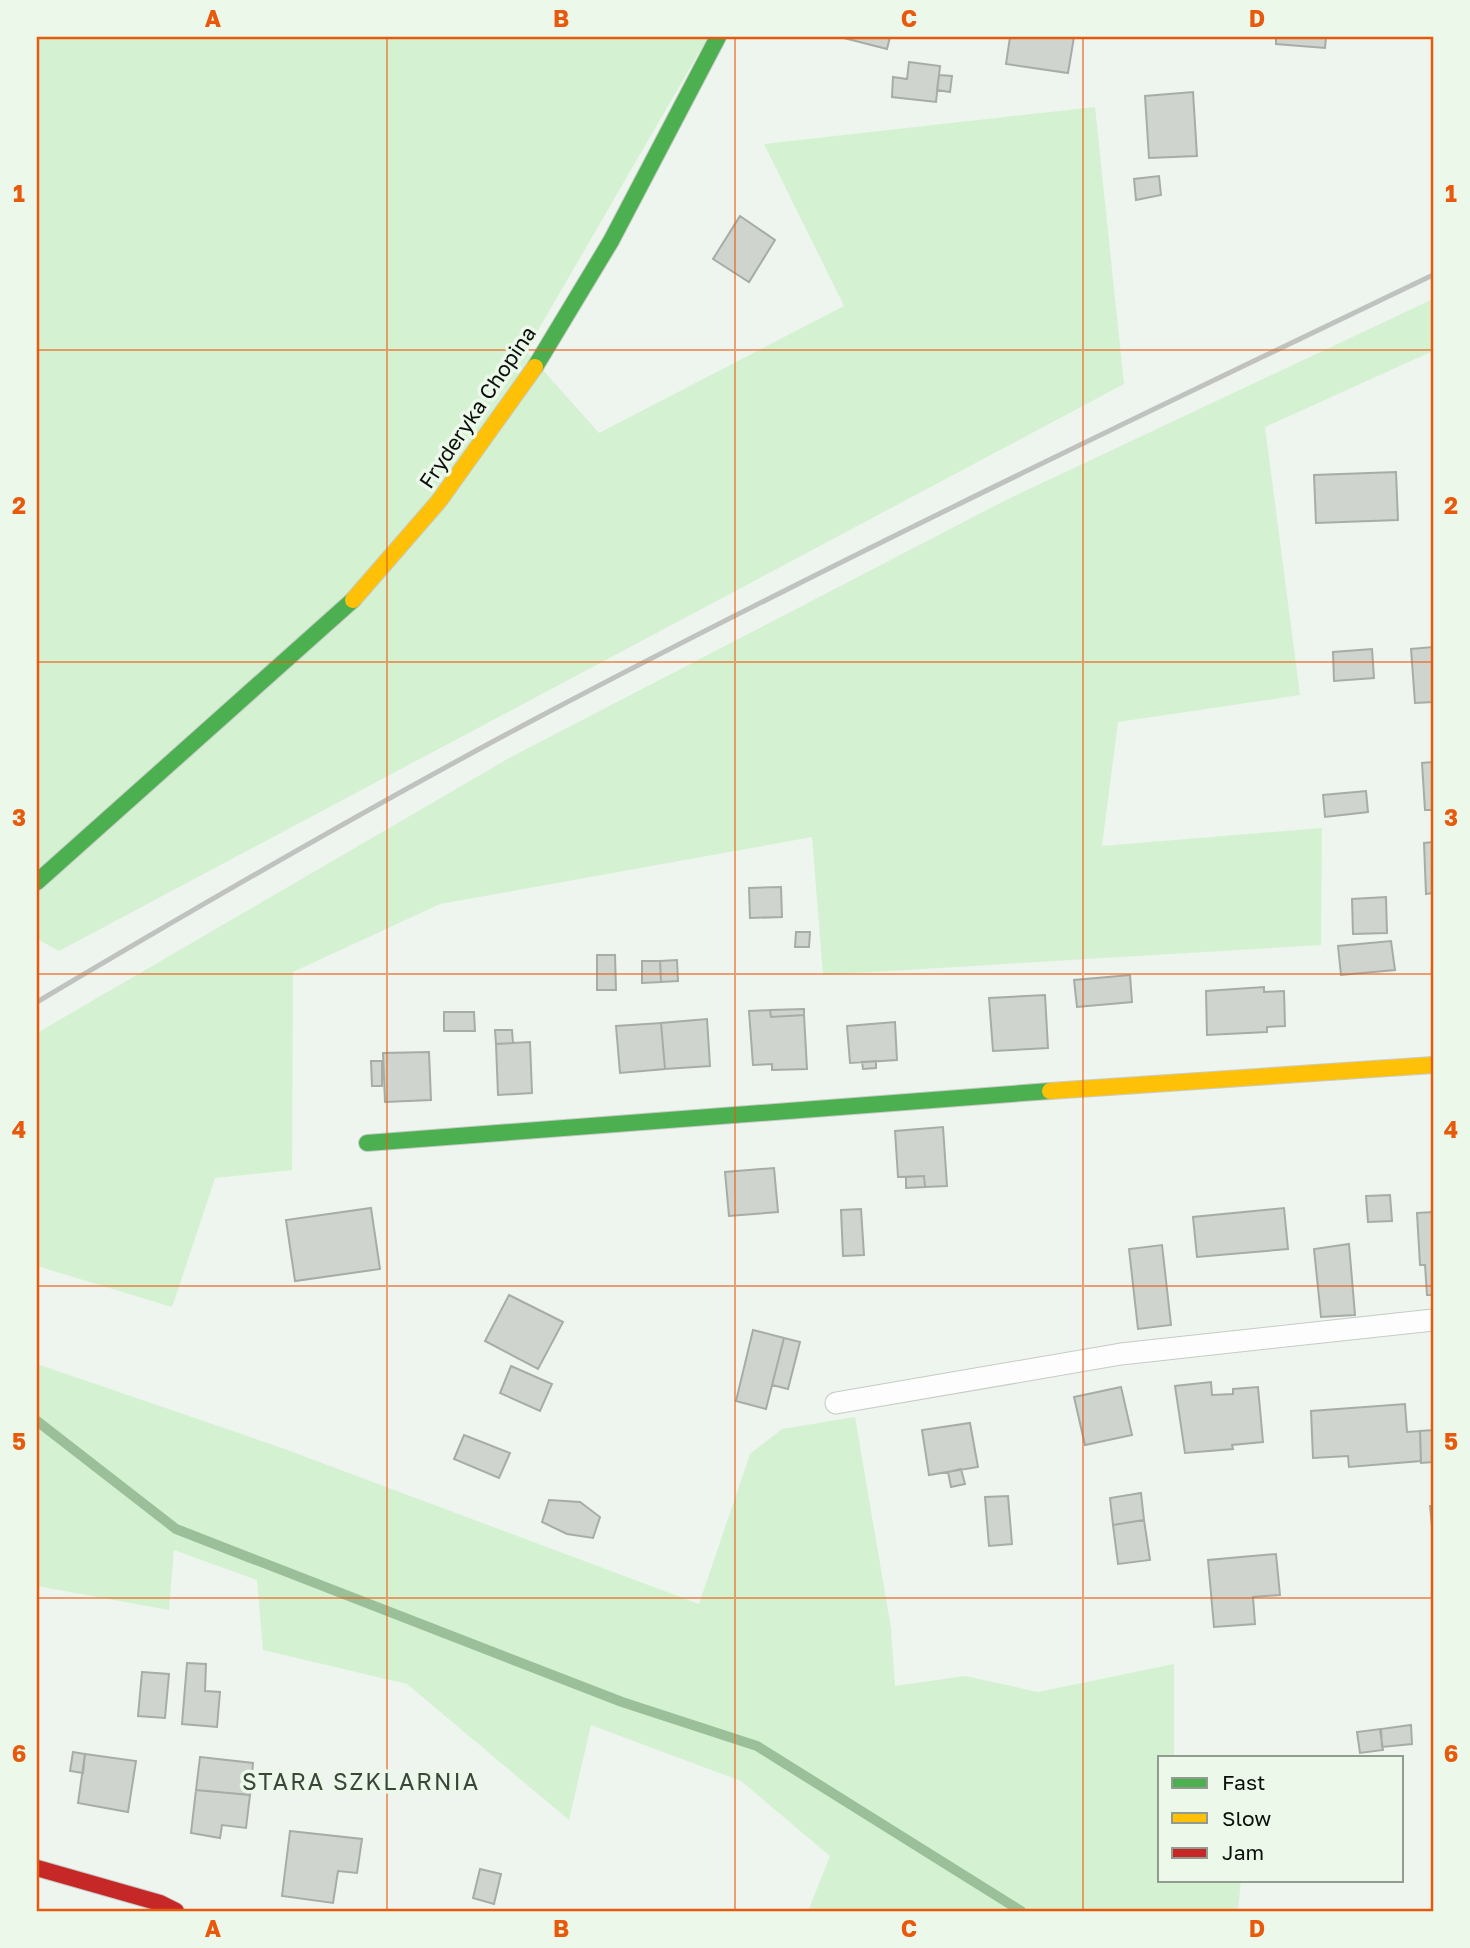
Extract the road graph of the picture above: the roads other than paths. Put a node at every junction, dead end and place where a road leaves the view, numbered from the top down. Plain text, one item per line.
1 (718, 37) edge
2 (37, 883) edge
3 (1433, 1065) edge
4 (367, 1143) dead end
5 (1433, 1320) edge
6 (836, 1403) dead end
7 (37, 1868) edge
8 (176, 1911) edge

1 - 2 street, Fryderyka Chopina
3 - 4 street
5 - 6 lane
7 - 8 street

